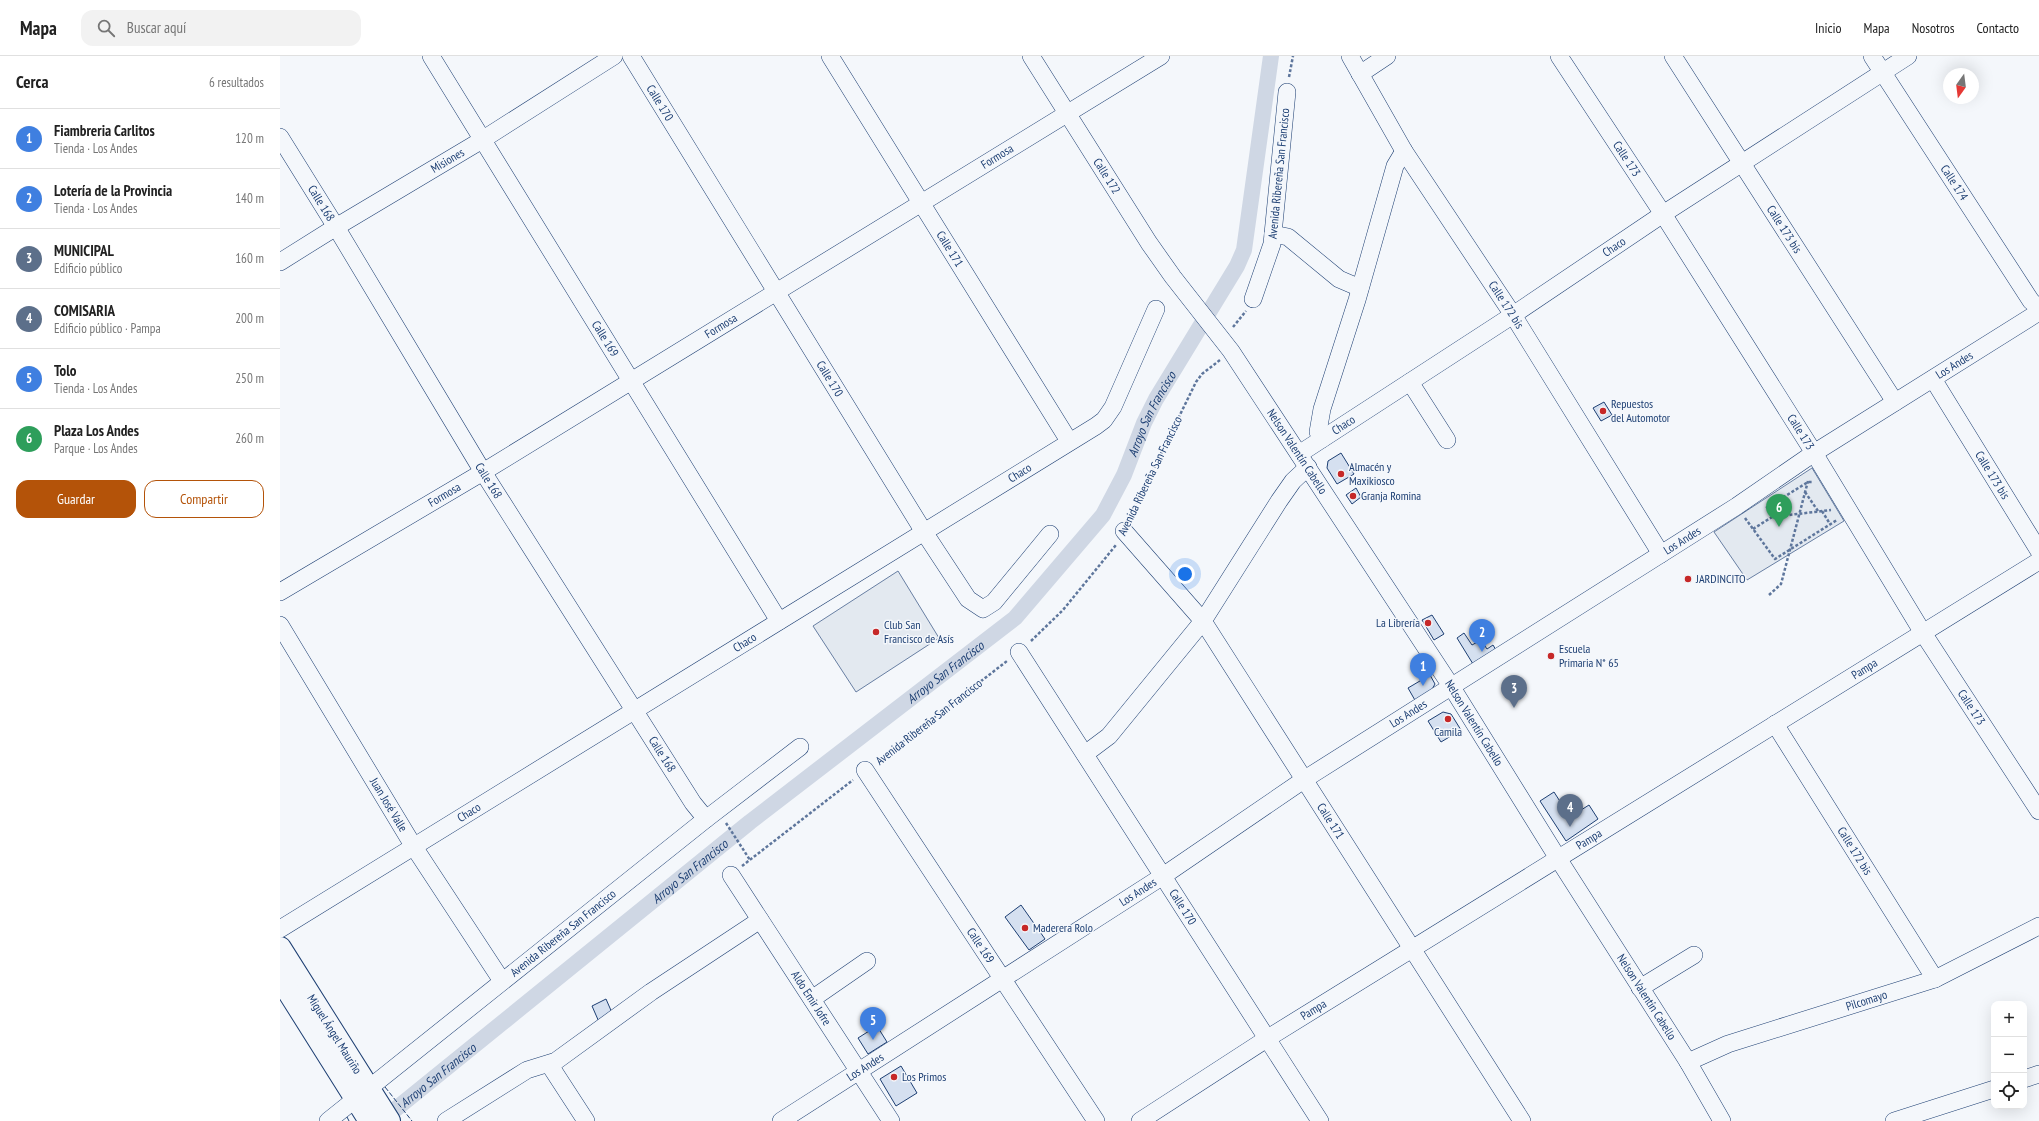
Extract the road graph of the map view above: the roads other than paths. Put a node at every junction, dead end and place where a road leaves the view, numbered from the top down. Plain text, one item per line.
1 (431, 56) edge
2 (614, 56) edge
3 (631, 56) edge
4 (830, 56) edge
5 (1031, 56) edge
6 (1161, 56) edge
7 (1350, 56) edge
8 (1387, 56) edge
9 (1559, 56) edge
10 (1673, 56) edge
11 (1872, 56) edge
12 (1908, 56) edge
13 (1882, 72) junction
14 (1360, 74) junction
15 (1287, 92) road end
16 (1067, 114) junction
17 (280, 137) edge
18 (482, 140) junction
19 (1404, 151) junction
20 (1743, 164) junction
21 (920, 202) junction
22 (1663, 214) junction
23 (336, 227) junction
24 (1273, 234) junction
25 (280, 262) edge
26 (1360, 288) junction
27 (1186, 293) joint
28 (775, 294) junction
29 (1253, 299) road end
30 (2039, 308) edge
31 (1156, 309) dead end
32 (2039, 312) edge
33 (1513, 315) junction
34 (1933, 379) junction
35 (632, 380) junction
36 (1410, 382) junction
37 (1895, 402) junction
38 (1322, 439) junction
39 (1447, 440) dead end
40 (1070, 441) junction
41 (1304, 460) junction
42 (1818, 460) junction
43 (483, 472) junction
44 (1124, 531) road end
45 (924, 532) junction
46 (1050, 534) dead end
47 (2039, 551) edge
48 (1661, 554) junction
49 (2039, 561) edge
50 (280, 592) edge
51 (779, 621) junction
52 (1203, 622) junction
53 (280, 625) edge
54 (1923, 633) junction
55 (1019, 652) road end
56 (1451, 686) junction
57 (636, 711) junction
58 (1775, 724) junction
59 (800, 747) dead end
60 (1085, 754) junction
61 (865, 770) road end
62 (1305, 779) junction
63 (2039, 811) edge
64 (706, 819) junction
65 (414, 847) junction
66 (1558, 860) junction
67 (732, 875) road end
68 (1164, 876) junction
69 (760, 920) junction
70 (2039, 926) edge
71 (280, 929) edge
72 (280, 948) edge
73 (1413, 950) junction
74 (1694, 955) dead end
75 (867, 961) dead end
76 (280, 978) edge
77 (1935, 979) junction
78 (1002, 980) junction
79 (502, 981) junction
80 (1640, 988) junction
81 (812, 999) junction
82 (1268, 1038) junction
83 (1688, 1062) junction
84 (549, 1064) junction
85 (860, 1072) junction
86 (2039, 1074) edge
87 (2027, 1078) edge
88 (1991, 1090) edge
89 (365, 1102) edge
90 (328, 1121) edge
91 (389, 1121) edge
92 (446, 1121) edge
93 (586, 1121) edge
94 (781, 1121) edge
95 (891, 1121) edge
96 (1096, 1121) edge
97 (1140, 1121) edge
98 (1320, 1121) edge
99 (1522, 1121) edge
100 (1722, 1121) edge
101 (1894, 1121) edge

1 - 18 street, Calle 169
2 - 18 street, Misiones
3 - 28 street, Calle 170
4 - 21 street, Calle 171
5 - 16 street, Calle 172
6 - 16 street, Formosa
7 - 14 street, Calle 172 bis
8 - 14 street
9 - 22 street, Calle 173
10 - 20 street, Calle 173 bis
11 - 13 street, Calle 174
12 - 13 street, Chaco
13 - 20 street, Chaco
13 - 30 street, Calle 174
14 - 19 street, Calle 172 bis
15 - 24 street, Avenida Ribereña San Francisco
16 - 21 street, Formosa
16 - 27 street, Calle 172
17 - 23 street, Calle 168
18 - 23 street, Misiones
18 - 35 street, Calle 169
19 - 26 street, Chaco
19 - 33 street, Calle 172 bis
20 - 22 street, Chaco
20 - 37 street, Calle 173 bis
21 - 28 street, Formosa
21 - 40 street, Calle 171
22 - 33 street, Chaco
22 - 42 street, Calle 173
23 - 25 street, Misiones
23 - 43 street, Calle 168
24 - 26 street
24 - 29 street, Avenida Ribereña San Francisco
26 - 38 street, Chaco
27 - 41 street, Nelson Valentín Cabello
28 - 35 street, Formosa
28 - 45 street, Calle 170
31 - 40 street, Chaco
32 - 34 street, Los Andes
33 - 36 street, Chaco
33 - 48 street, Calle 172 bis
34 - 37 street, Los Andes
34 - 47 street, Calle 173 bis
35 - 43 street, Formosa
35 - 51 street, Calle 169
36 - 38 street, Chaco
36 - 39 street
37 - 42 street, Los Andes
38 - 41 street, Chaco
40 - 45 street, Chaco
41 - 52 street, Chaco
41 - 56 street, Nelson Valentín Cabello
42 - 48 street, Los Andes
42 - 54 street, Calle 173
43 - 50 street, Formosa
43 - 57 street, Calle 168
44 - 52 street, Calle 171
45 - 46 street, Calle 170
45 - 51 street, Chaco
48 - 56 street, Los Andes
49 - 54 street, Pampa
51 - 57 street, Chaco
52 - 60 street, Chaco
52 - 62 street, Calle 171
53 - 65 street, Juan José Valle
54 - 58 street, Pampa
54 - 63 street, Calle 173
55 - 60 street, Calle 170
56 - 62 street, Los Andes
56 - 66 street, Nelson Valentín Cabello
57 - 64 street, Calle 168
57 - 65 street, Chaco
58 - 66 street, Pampa
58 - 77 street, Calle 172 bis
59 - 64 street, Avenida Ribereña San Francisco
60 - 68 street, Calle 170
61 - 78 street, Calle 169
62 - 68 street, Los Andes
62 - 73 street, Calle 171
64 - 79 street, Avenida Ribereña San Francisco
65 - 71 street, Chaco
65 - 79 street, Juan José Valle
66 - 73 street, Pampa
66 - 80 street, Nelson Valentín Cabello
67 - 69 street, Aldo Emir Jofre
68 - 78 street, Los Andes
68 - 82 street, Calle 170
69 - 81 street, Aldo Emir Jofre
69 - 84 street
70 - 77 street, Pilcomayo
72 - 89 main road, Miguel Ángel Mauriño
73 - 82 street, Pampa
73 - 99 street, Calle 171
74 - 80 street
75 - 81 street
76 - 89 main road, Miguel Ángel Mauriño
77 - 83 street, Pilcomayo
78 - 85 street, Los Andes
78 - 96 street, Calle 169
79 - 89 street, Avenida Ribereña San Francisco
80 - 83 street, Nelson Valentín Cabello
81 - 85 street, Aldo Emir Jofre
82 - 97 street, Pampa
82 - 98 street, Calle 170
83 - 100 street, Nelson Valentín Cabello
84 - 92 street
84 - 93 street
85 - 94 street, Los Andes
85 - 95 street, Aldo Emir Jofre
86 - 87 street
88 - 101 street
89 - 90 street, Avenida Ribereña San Francisco
89 - 91 main road, Miguel Ángel Mauriño

